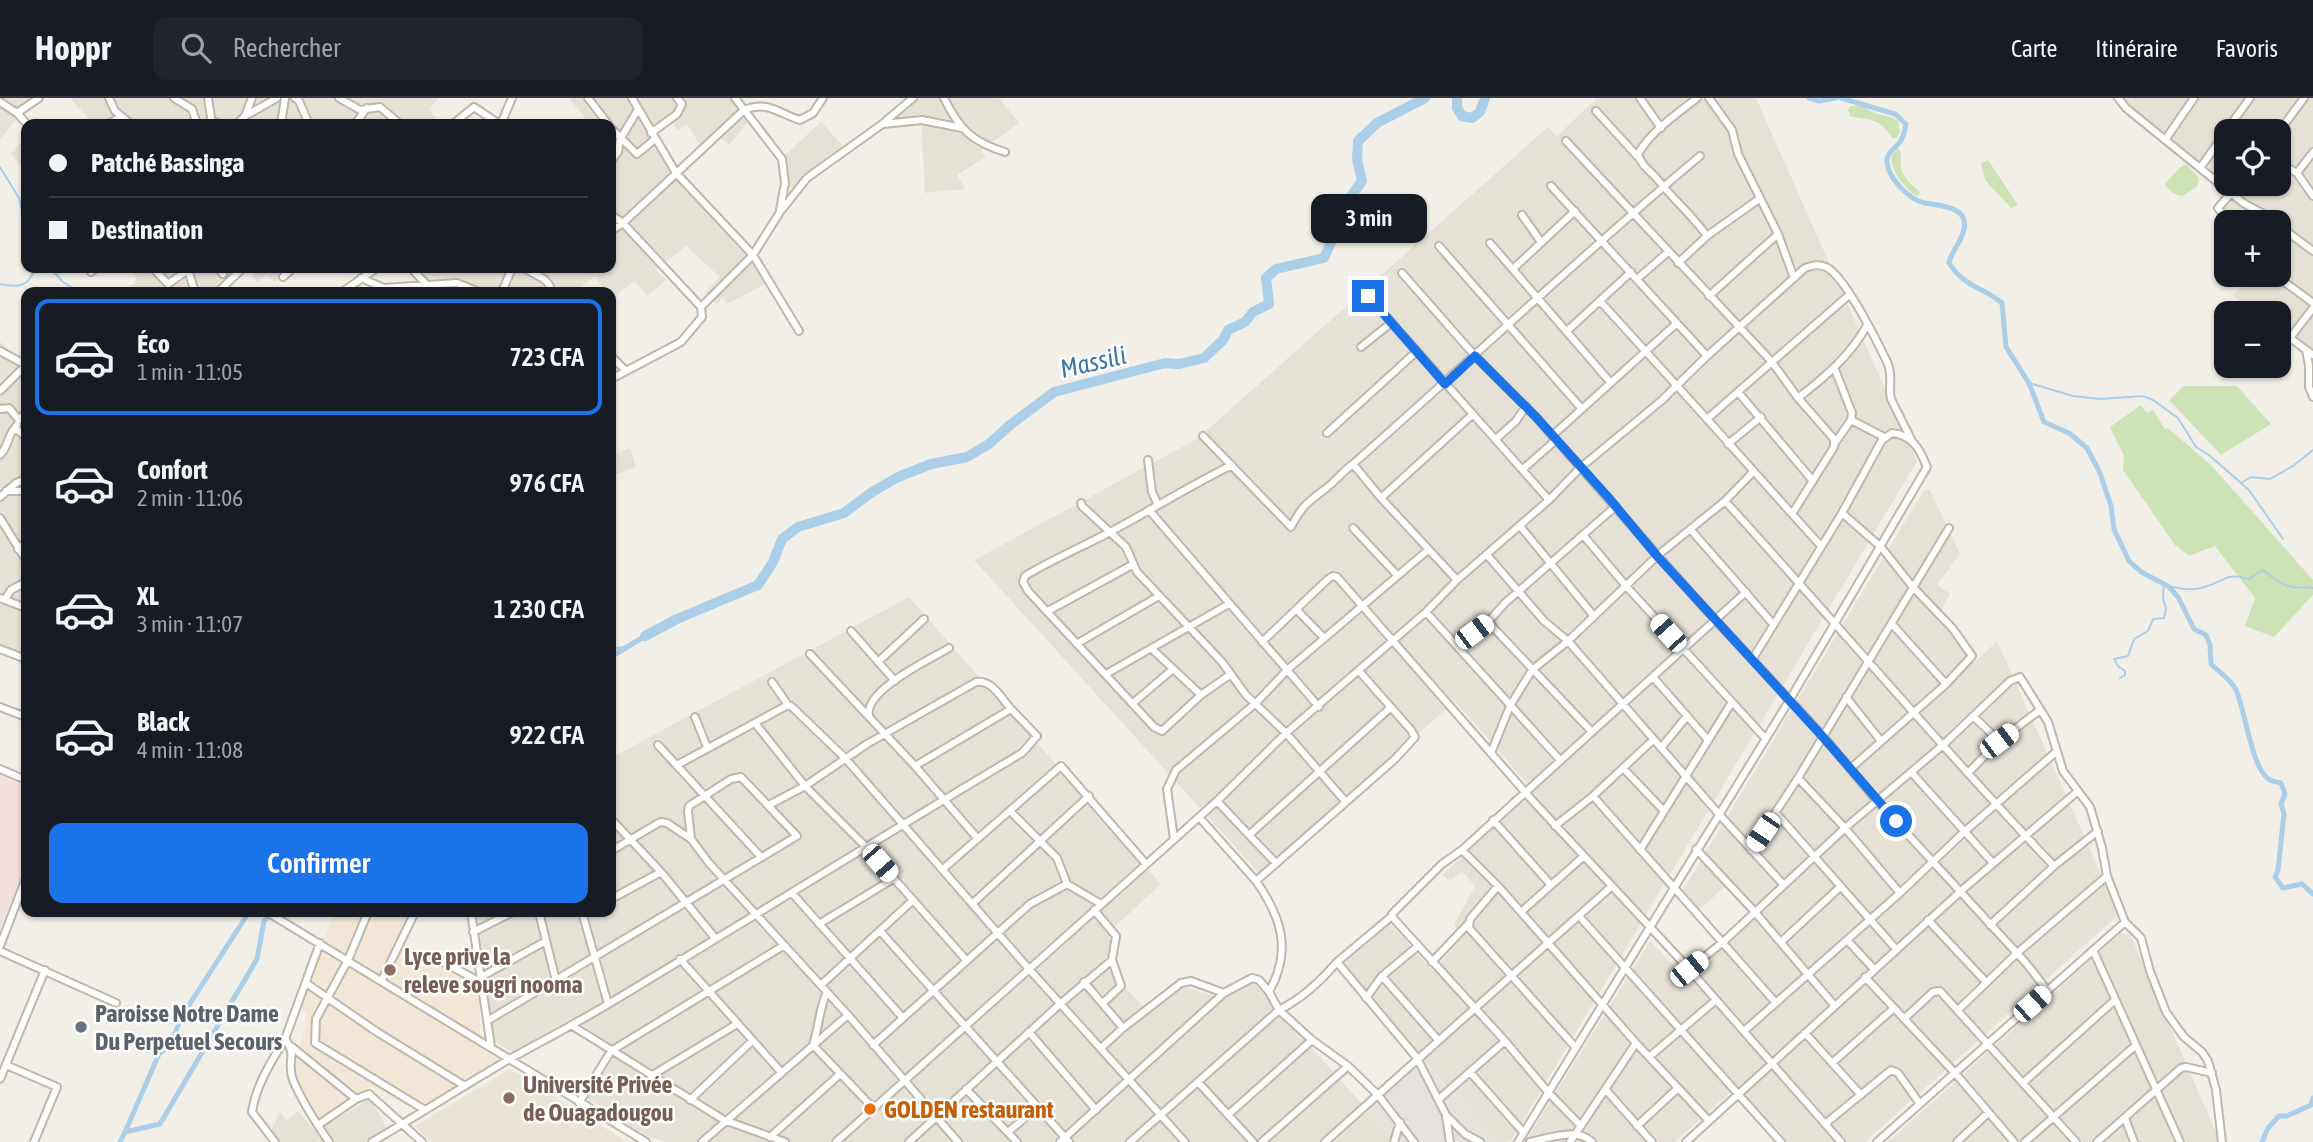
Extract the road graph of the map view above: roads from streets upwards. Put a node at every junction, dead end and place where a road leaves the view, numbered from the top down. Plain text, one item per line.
1 (39, 98) edge
2 (121, 98) edge
3 (174, 98) edge
4 (208, 98) edge
5 (253, 98) edge
6 (277, 98) edge
7 (285, 98) edge
8 (295, 98) edge
9 (340, 98) edge
10 (378, 98) edge
11 (512, 98) edge
12 (588, 98) edge
13 (632, 98) edge
14 (677, 98) edge
15 (735, 98) edge
16 (823, 98) edge
17 (914, 98) edge
18 (944, 98) edge
19 (1640, 98) edge
20 (1698, 98) edge
21 (1709, 98) edge
22 (2118, 98) edge
23 (2194, 98) edge
24 (2250, 98) edge
25 (2306, 98) edge
26 (110, 100) edge
27 (2313, 101) edge
28 (0, 102) edge
29 (380, 107) junction
30 (367, 108) junction
31 (744, 110) junction
32 (637, 111) junction
33 (1596, 111) dead end
34 (17, 113) junction
35 (245, 116) junction
36 (121, 117) junction
37 (22, 119) edge
38 (117, 119) edge
39 (124, 119) edge
40 (195, 119) edge
41 (211, 119) edge
42 (242, 119) edge
43 (282, 119) edge
44 (307, 119) edge
45 (359, 119) edge
46 (395, 119) edge
47 (459, 119) edge
48 (492, 119) edge
49 (502, 119) edge
50 (604, 119) edge
51 (2235, 119) edge
52 (2289, 119) edge
53 (881, 124) junction
54 (963, 128) junction
55 (1661, 128) junction
56 (616, 133) edge
57 (653, 136) junction
58 (621, 138) junction
59 (2165, 140) junction
60 (1566, 141) dead end
61 (2214, 149) edge
62 (1005, 152) dead end
63 (2313, 152) edge
64 (616, 156) edge
65 (1700, 156) dead end
66 (1638, 157) junction
67 (2200, 169) junction
68 (2291, 170) edge
69 (676, 173) junction
70 (2297, 173) junction
71 (2214, 180) edge
72 (1551, 186) dead end
73 (1662, 187) junction
74 (2229, 196) edge
75 (2235, 196) edge
76 (2313, 196) edge
77 (1759, 199) junction
78 (2220, 210) edge
79 (2256, 210) edge
80 (1574, 211) junction
81 (780, 212) junction
82 (1634, 212) junction
83 (1522, 215) dead end
84 (616, 219) edge
85 (622, 223) junction
86 (616, 227) edge
87 (1778, 234) junction
88 (2291, 234) edge
89 (1707, 236) junction
90 (1601, 241) junction
91 (1541, 242) junction
92 (1490, 243) dead end
93 (1439, 246) dead end
94 (2313, 251) edge
95 (1668, 252) junction
96 (753, 255) junction
97 (1678, 262) junction
98 (1513, 269) junction
99 (1631, 272) junction
100 (158, 273) edge
101 (183, 273) edge
102 (238, 273) edge
103 (286, 273) edge
104 (369, 273) edge
105 (415, 273) edge
106 (532, 273) edge
107 (1402, 273) dead end
108 (283, 277) dead end
109 (361, 278) junction
110 (1794, 278) junction
111 (1637, 279) junction
112 (223, 287) edge
113 (349, 287) edge
114 (378, 287) edge
115 (426, 287) edge
116 (439, 287) edge
117 (468, 287) edge
118 (551, 287) edge
119 (2290, 287) edge
120 (1849, 295) junction
121 (1368, 296) dead end
122 (1710, 296) junction
123 (1539, 298) junction
124 (1600, 301) junction
125 (2313, 305) edge
126 (701, 307) junction
127 (1391, 323) junction
128 (1677, 323) junction
129 (1509, 325) junction
130 (1867, 325) junction
131 (1740, 329) junction
132 (799, 331) dead end
133 (1567, 331) junction
134 (2291, 337) edge
135 (2291, 339) edge
136 (1361, 347) dead end
137 (2306, 350) junction
138 (0, 351) edge
139 (1416, 352) junction
140 (1647, 352) junction
141 (2313, 355) edge
142 (1475, 356) junction
143 (1707, 356) junction
144 (616, 361) edge
145 (21, 362) edge
146 (1772, 362) junction
147 (1834, 367) junction
148 (21, 370) edge
149 (626, 371) junction
150 (616, 376) edge
151 (1611, 383) junction
152 (1445, 384) junction
153 (1678, 385) junction
154 (0, 391) edge
155 (1738, 392) junction
156 (2313, 397) edge
157 (1798, 398) junction
158 (1526, 406) junction
159 (0, 409) edge
160 (1583, 409) junction
161 (21, 414) edge
162 (1472, 415) junction
163 (1761, 417) junction
164 (1707, 419) junction
165 (21, 420) edge
166 (1851, 420) junction
167 (15, 428) junction
168 (21, 433) edge
169 (1327, 433) dead end
170 (1203, 436) dead end
171 (1884, 437) junction
172 (1554, 438) junction
173 (1496, 439) junction
174 (1912, 441) junction
175 (1835, 443) junction
176 (1728, 444) junction
177 (0, 455) edge
178 (1148, 460) dead end
179 (1353, 464) junction
180 (1233, 465) junction
181 (1580, 468) junction
182 (1523, 469) junction
183 (1753, 472) junction
184 (21, 481) edge
185 (1812, 481) junction
186 (6, 491) junction
187 (21, 491) edge
188 (0, 497) edge
189 (1381, 498) junction
190 (1549, 500) junction
191 (1725, 502) junction
192 (1081, 503) dead end
193 (1158, 505) junction
194 (1616, 506) junction
195 (1149, 510) junction
196 (1842, 513) junction
197 (1792, 514) junction
198 (0, 518) edge
199 (1520, 526) junction
200 (1353, 528) dead end
201 (1949, 528) dead end
202 (1691, 530) junction
203 (1110, 532) junction
204 (1583, 535) junction
205 (21, 546) edge
206 (1821, 546) junction
207 (1881, 547) junction
208 (18, 549) junction
209 (1428, 550) junction
210 (21, 553) edge
211 (1488, 556) junction
212 (1657, 556) junction
213 (1551, 563) junction
214 (1132, 565) junction
215 (1397, 575) junction
216 (1457, 580) junction
217 (1799, 583) junction
218 (21, 585) edge
219 (1626, 586) junction
220 (1912, 586) junction
221 (1518, 592) junction
222 (1746, 592) junction
223 (1159, 596) junction
224 (3, 598) edge
225 (1229, 604) junction
226 (21, 606) edge
227 (1361, 606) junction
228 (1297, 610) junction
229 (1048, 611) junction
230 (1426, 612) junction
231 (1593, 615) junction
232 (924, 619) dead end
233 (1715, 620) junction
234 (1488, 622) junction
235 (1836, 622) junction
236 (1773, 624) junction
237 (1892, 624) junction
238 (1190, 628) junction
239 (851, 631) dead end
240 (1324, 638) junction
241 (1394, 640) junction
242 (1568, 640) junction
243 (1262, 642) junction
244 (1078, 643) junction
245 (1457, 646) junction
246 (949, 648) dead end
247 (0, 649) edge
248 (1152, 649) junction
249 (1683, 649) junction
250 (810, 654) dead end
251 (21, 657) edge
252 (1752, 660) junction
253 (1868, 661) junction
254 (878, 662) junction
255 (1173, 669) junction
256 (1287, 670) junction
257 (1532, 670) junction
258 (1359, 671) junction
259 (1106, 674) junction
260 (1231, 674) junction
261 (1653, 677) junction
262 (895, 681) junction
263 (772, 682) dead end
264 (1946, 684) junction
265 (1201, 695) junction
266 (1846, 697) junction
267 (1789, 701) junction
268 (1732, 702) junction
269 (1133, 703) junction
270 (1256, 703) junction
271 (788, 705) junction
272 (1622, 705) junction
273 (0, 706) edge
274 (1319, 706) junction
275 (1510, 706) junction
276 (1390, 708) junction
277 (1011, 709) junction
278 (2040, 710) junction
279 (1914, 713) junction
280 (21, 715) edge
281 (1687, 716) junction
282 (1973, 716) junction
283 (695, 717) dead end
284 (870, 717) junction
285 (755, 723) junction
286 (1592, 732) junction
287 (1286, 733) junction
288 (885, 734) junction
289 (1822, 736) junction
290 (1765, 738) junction
291 (1653, 740) junction
292 (1708, 740) junction
293 (1881, 741) junction
294 (1999, 741) junction
295 (1943, 745) junction
296 (657, 746) dead end
297 (707, 747) junction
298 (1661, 748) junction
299 (2057, 751) junction
300 (1491, 753) junction
301 (845, 758) junction
302 (1559, 760) junction
303 (677, 765) junction
304 (915, 766) junction
305 (1623, 768) junction
306 (0, 769) edge
307 (1850, 769) junction
308 (1321, 772) junction
309 (1912, 773) junction
310 (1968, 773) junction
311 (1685, 776) junction
312 (21, 778) edge
313 (1798, 778) junction
314 (805, 786) junction
315 (1525, 791) junction
316 (2078, 791) junction
317 (1089, 796) junction
318 (1593, 796) junction
319 (704, 797) junction
320 (944, 799) junction
321 (1217, 801) junction
322 (1345, 801) junction
323 (1877, 801) junction
324 (1996, 803) junction
325 (769, 805) junction
326 (1664, 811) junction
327 (1011, 812) junction
328 (1718, 813) junction
329 (1776, 813) junction
330 (1199, 817) junction
331 (1493, 820) junction
332 (903, 823) junction
333 (616, 824) edge
334 (1556, 825) junction
335 (1845, 828) junction
336 (2098, 831) junction
337 (1964, 832) junction
338 (1249, 835) junction
339 (2027, 837) junction
340 (631, 839) junction
341 (691, 839) junction
342 (978, 839) junction
343 (1174, 839) junction
344 (1039, 843) junction
345 (616, 848) edge
346 (867, 848) junction
347 (1696, 849) junction
348 (1462, 850) junction
349 (1640, 850) junction
350 (1751, 850) junction
351 (1584, 856) junction
352 (1814, 856) junction
353 (761, 857) junction
354 (1934, 861) junction
355 (1276, 863) junction
356 (1993, 863) junction
357 (1146, 864) junction
358 (2054, 866) junction
359 (943, 869) junction
360 (661, 872) junction
361 (2106, 876) junction
362 (723, 879) junction
363 (893, 879) junction
364 (1256, 881) junction
365 (1067, 884) junction
366 (1783, 884) junction
367 (1551, 885) junction
368 (1498, 886) junction
369 (1612, 886) junction
370 (1840, 887) junction
371 (1673, 888) junction
372 (21, 891) edge
373 (1961, 891) junction
374 (792, 893) junction
375 (1900, 893) junction
376 (616, 896) edge
377 (912, 901) junction
378 (686, 902) junction
379 (972, 904) junction
380 (1101, 904) junction
381 (1094, 910) junction
382 (1754, 911) junction
383 (1521, 912) junction
384 (755, 914) junction
385 (1392, 916) junction
386 (1579, 916) junction
387 (275, 917) edge
388 (366, 917) edge
389 (413, 917) edge
390 (472, 917) edge
391 (503, 917) edge
392 (540, 917) edge
393 (585, 917) edge
394 (1870, 920) junction
395 (1928, 920) junction
396 (2125, 922) junction
397 (1468, 923) junction
398 (819, 924) junction
399 (1990, 925) junction
400 (1650, 927) junction
401 (880, 931) junction
402 (473, 932) junction
403 (998, 932) junction
404 (715, 938) junction
405 (1847, 940) junction
406 (546, 941) junction
407 (1781, 942) junction
408 (320, 943) junction
409 (1549, 943) junction
410 (1722, 943) junction
411 (0, 946) edge
412 (783, 946) junction
413 (1418, 946) junction
414 (1896, 949) junction
415 (2093, 950) junction
416 (0, 951) edge
417 (2016, 954) junction
418 (434, 957) dead end
419 (595, 958) junction
420 (849, 958) junction
421 (681, 959) junction
422 (348, 960) junction
423 (1112, 960) junction
424 (967, 961) junction
425 (1337, 961) junction
426 (1432, 962) junction
427 (1625, 968) junction
428 (1029, 969) junction
429 (1689, 969) junction
430 (1874, 969) junction
431 (45, 970) junction
432 (1807, 975) junction
433 (1382, 976) junction
434 (1511, 977) junction
435 (1865, 977) junction
436 (382, 979) junction
437 (482, 980) junction
438 (556, 981) junction
439 (1084, 982) junction
440 (1986, 982) junction
441 (306, 983) junction
442 (821, 985) junction
443 (2047, 990) junction
444 (935, 991) junction
445 (709, 992) junction
446 (827, 992) junction
447 (1269, 992) junction
448 (1224, 993) junction
449 (328, 998) junction
450 (1366, 998) junction
451 (1716, 1000) junction
452 (2115, 1000) junction
453 (116, 1003) dead end
454 (1103, 1003) junction
455 (1776, 1003) junction
456 (608, 1004) junction
457 (1060, 1004) junction
458 (1602, 1005) junction
459 (1835, 1005) junction
460 (1474, 1008) junction
461 (1894, 1008) junction
462 (1279, 1010) junction
463 (1958, 1010) junction
464 (848, 1015) junction
465 (903, 1018) junction
466 (1904, 1019) junction
467 (487, 1021) junction
468 (737, 1024) junction
469 (571, 1025) junction
470 (965, 1026) junction
471 (1123, 1028) junction
472 (1681, 1030) junction
473 (1744, 1031) junction
474 (1029, 1032) junction
475 (1805, 1034) junction
476 (285, 1038) junction
477 (1312, 1040) junction
478 (1438, 1040) junction
479 (752, 1041) junction
480 (1505, 1041) junction
481 (1636, 1043) junction
482 (1987, 1044) junction
483 (813, 1045) junction
484 (873, 1045) junction
485 (2136, 1045) junction
486 (292, 1047) junction
487 (491, 1047) junction
488 (1101, 1048) junction
489 (1576, 1048) junction
490 (611, 1051) junction
491 (1649, 1057) junction
492 (1417, 1058) junction
493 (510, 1059) junction
494 (997, 1060) junction
495 (1772, 1062) junction
496 (1832, 1063) junction
497 (6, 1065) junction
498 (1348, 1066) junction
499 (780, 1072) junction
500 (1470, 1072) junction
501 (1955, 1073) junction
502 (2212, 1073) junction
503 (839, 1074) junction
504 (651, 1076) junction
505 (0, 1079) edge
506 (903, 1080) junction
507 (1128, 1080) junction
508 (1198, 1082) junction
509 (2024, 1082) junction
510 (385, 1086) junction
511 (465, 1086) junction
512 (1678, 1088) junction
513 (2156, 1088) junction
514 (966, 1089) junction
515 (1606, 1090) junction
516 (1548, 1092) junction
517 (369, 1094) junction
518 (1738, 1094) junction
519 (1378, 1095) junction
520 (1861, 1095) junction
521 (356, 1099) junction
522 (1439, 1099) junction
523 (690, 1100) junction
524 (579, 1103) junction
525 (1920, 1104) junction
526 (1038, 1107) junction
527 (873, 1108) junction
528 (425, 1110) junction
529 (1096, 1110) junction
530 (1988, 1113) junction
531 (1160, 1114) junction
532 (1229, 1115) junction
533 (1446, 1115) junction
534 (937, 1116) junction
535 (2054, 1117) junction
536 (2124, 1118) junction
537 (724, 1120) junction
538 (1709, 1121) junction
539 (1400, 1122) junction
540 (403, 1123) junction
541 (1825, 1124) junction
542 (318, 1125) junction
543 (1581, 1126) junction
544 (1637, 1126) junction
545 (1008, 1132) junction
546 (1523, 1132) junction
547 (1575, 1133) junction
548 (770, 1137) junction
549 (384, 1139) edge
550 (1064, 1140) edge
551 (640, 1141) edge
552 (34, 1142) edge
553 (275, 1142) edge
554 (330, 1142) edge
555 (372, 1142) edge
556 (422, 1142) edge
557 (702, 1142) edge
558 (785, 1142) edge
559 (836, 1142) edge
560 (909, 1142) edge
561 (958, 1142) edge
562 (1017, 1142) edge
563 (1130, 1142) edge
564 (1185, 1142) edge
565 (1253, 1142) edge
566 (1262, 1142) edge
567 (1325, 1142) edge
568 (1394, 1142) edge
569 (1414, 1142) edge
570 (1450, 1142) edge
571 (1480, 1142) edge
572 (1517, 1142) edge
573 (1530, 1142) edge
574 (1570, 1142) edge
575 (1592, 1142) edge
576 (1652, 1142) edge
577 (1686, 1142) edge
578 (1781, 1142) edge
579 (1841, 1142) edge
580 (1877, 1142) edge
581 (1956, 1142) edge
582 (2014, 1142) edge
583 (2025, 1142) edge
584 (2076, 1142) edge
585 (2097, 1142) edge
586 (2134, 1142) edge
587 (2180, 1142) edge
588 (2222, 1142) edge

1 - 34 street
2 - 26 street
3 - 40 street
4 - 41 street
5 - 35 street
6 - 35 street
7 - 43 street
8 - 44 street
9 - 30 street
10 - 29 street
11 - 49 street
12 - 50 street
13 - 32 street
14 - 57 street
15 - 31 street
16 - 31 street
17 - 53 street
18 - 54 street
19 - 55 street
20 - 55 street
21 - 77 street
22 - 59 street
23 - 59 street
24 - 51 street
25 - 27 street
25 - 52 street
26 - 36 street
28 - 34 street
29 - 30 street
29 - 46 street
30 - 45 street
31 - 69 street
31 - 81 street
32 - 57 street
32 - 58 street
33 - 66 street
34 - 37 street
35 - 42 street
36 - 38 street
36 - 39 street
47 - 48 street
53 - 54 street
53 - 81 street
54 - 62 street
55 - 66 street
56 - 58 street
57 - 58 street
57 - 69 street
58 - 64 street
59 - 67 street
60 - 82 street
61 - 67 street
63 - 70 street
65 - 73 street
66 - 73 street
67 - 71 street
68 - 70 street
69 - 85 street
69 - 96 street
70 - 76 street
72 - 80 street
73 - 82 street
73 - 89 street
74 - 78 street
75 - 79 street
77 - 87 street
77 - 89 street
80 - 90 street
80 - 91 street
81 - 96 street
82 - 90 street
82 - 95 street
83 - 91 street
84 - 85 street
85 - 86 street
85 - 126 street
87 - 110 street
87 - 122 street
88 - 94 street
89 - 97 street
90 - 99 street
90 - 123 street
91 - 98 street
92 - 98 street
93 - 129 street
95 - 97 street
95 - 111 street
96 - 126 street
96 - 132 street
97 - 122 street
98 - 123 street
99 - 111 street
99 - 124 street
100 - 101 street
102 - 112 street
103 - 108 street
104 - 109 street
105 - 115 street
106 - 118 street
107 - 142 street
109 - 113 street
109 - 114 street
110 - 120 street
110 - 131 street
111 - 128 street
116 - 117 street
119 - 125 street
120 - 130 street
120 - 146 street
121 - 127 street
122 - 131 street
123 - 129 street
123 - 133 street
124 - 133 street
124 - 140 street
125 - 134 street
126 - 149 street
127 - 136 street
127 - 139 street
128 - 140 street
128 - 143 street
129 - 142 street
129 - 160 street
130 - 147 street
130 - 174 street
131 - 143 street
131 - 146 street
133 - 151 street
135 - 137 street
137 - 141 street
137 - 156 street
138 - 145 street
139 - 152 street
139 - 169 street
140 - 151 street
140 - 153 street
142 - 152 street
142 - 158 street
143 - 153 street
144 - 149 street
146 - 155 street
146 - 157 street
147 - 157 street
147 - 166 street
148 - 154 street
149 - 150 street
151 - 160 street
152 - 162 street
152 - 179 street
153 - 164 street
153 - 181 street
155 - 163 street
155 - 164 street
157 - 175 street
158 - 172 street
158 - 173 street
159 - 161 street
160 - 172 street
162 - 173 street
162 - 189 street
163 - 176 street
163 - 185 street
164 - 176 street
165 - 167 street
166 - 171 street
166 - 175 street
167 - 168 street
167 - 177 street
170 - 180 street
171 - 174 street
171 - 196 street
172 - 181 street
172 - 182 street
173 - 182 street
174 - 207 street
175 - 185 street
176 - 183 street
178 - 193 street
179 - 180 street
179 - 189 street
180 - 193 street
181 - 190 street
181 - 194 street
182 - 190 street
183 - 191 street
183 - 197 street
184 - 186 street
185 - 197 street
186 - 187 street
186 - 188 street
189 - 209 street
190 - 199 street
191 - 202 street
191 - 217 street
192 - 203 street
193 - 195 street
194 - 204 street
194 - 212 street
195 - 203 street
195 - 225 street
196 - 206 street
196 - 207 street
197 - 206 street
198 - 208 street
199 - 211 street
199 - 213 street
200 - 215 street
201 - 220 street
202 - 212 street
202 - 222 street
203 - 214 street
203 - 229 street
204 - 213 street
204 - 219 street
205 - 208 street
206 - 217 street
207 - 220 street
207 - 235 street
208 - 210 street
209 - 215 street
209 - 216 street
211 - 216 street
211 - 221 street
212 - 219 street
212 - 233 street
213 - 221 street
213 - 231 street
214 - 223 street
214 - 229 street
215 - 227 street
216 - 230 street
217 - 235 street
217 - 236 street
218 - 224 street
219 - 231 street
219 - 249 street
220 - 237 street
220 - 264 street
221 - 234 street
221 - 242 street
222 - 233 street
222 - 236 street
223 - 238 street
223 - 244 street
224 - 226 street
225 - 238 street
225 - 243 street
227 - 228 street
227 - 240 street
227 - 241 street
228 - 240 street
228 - 243 street
229 - 244 street
230 - 241 street
230 - 245 street
231 - 242 street
232 - 254 street
233 - 249 street
233 - 252 street
234 - 245 street
234 - 257 street
235 - 253 street
235 - 267 street
236 - 252 street
237 - 253 street
237 - 264 street
238 - 248 street
238 - 260 street
239 - 254 street
240 - 256 street
241 - 258 street
241 - 300 street
242 - 257 street
242 - 272 street
243 - 256 street
244 - 259 street
245 - 275 street
246 - 262 street
247 - 251 street
248 - 255 street
248 - 259 street
249 - 261 street
249 - 268 street
250 - 284 street
252 - 267 street
253 - 266 street
253 - 279 street
254 - 262 street
255 - 265 street
255 - 269 street
256 - 270 street
256 - 274 street
257 - 275 street
257 - 286 street
258 - 274 street
258 - 276 street
259 - 269 street
260 - 265 street
260 - 270 street
261 - 272 street
261 - 281 street
262 - 284 street
263 - 271 street
264 - 279 street
265 - 269 street
266 - 289 street
266 - 293 street
267 - 289 street
267 - 290 street
268 - 290 street
268 - 292 street
270 - 287 street
270 - 343 street
271 - 285 street
271 - 301 street
272 - 286 street
272 - 291 street
273 - 280 street
274 - 287 street
275 - 300 street
275 - 302 street
276 - 308 street
276 - 322 street
277 - 288 street
277 - 304 street
277 - 320 street
278 - 282 street
278 - 294 street
278 - 299 street
279 - 293 street
279 - 295 street
281 - 292 street
281 - 298 street
282 - 294 street
282 - 295 street
283 - 297 street
284 - 288 street
285 - 297 street
285 - 314 street
286 - 302 street
287 - 308 street
287 - 321 street
288 - 301 street
288 - 304 street
289 - 307 street
289 - 313 street
290 - 328 street
291 - 298 street
291 - 305 street
292 - 311 street
293 - 307 street
294 - 310 street
295 - 309 street
295 - 310 street
296 - 303 street
297 - 303 street
298 - 311 street
299 - 316 street
299 - 324 street
300 - 315 street
301 - 314 street
301 - 332 street
302 - 315 street
303 - 319 street
304 - 320 street
305 - 318 street
305 - 326 street
306 - 312 street
307 - 323 street
308 - 322 street
308 - 338 street
309 - 323 street
309 - 337 street
310 - 324 street
311 - 326 street
311 - 328 street
313 - 329 street
313 - 335 street
314 - 325 street
314 - 346 street
315 - 331 street
315 - 334 street
316 - 336 street
316 - 339 street
317 - 327 street
317 - 344 street
317 - 357 street
318 - 334 street
318 - 349 street
319 - 325 street
319 - 341 street
319 - 353 street
320 - 332 street
320 - 342 street
321 - 330 street
321 - 338 street
322 - 355 street
323 - 335 street
323 - 354 street
324 - 337 street
324 - 339 street
325 - 353 street
326 - 349 street
327 - 342 street
327 - 344 street
328 - 347 street
328 - 350 street
329 - 350 street
329 - 352 street
330 - 343 street
330 - 364 street
331 - 348 street
331 - 367 street
332 - 346 street
332 - 359 street
333 - 340 street
334 - 351 street
335 - 352 street
335 - 375 street
336 - 358 street
336 - 361 street
337 - 354 street
337 - 356 street
338 - 355 street
339 - 356 street
339 - 358 street
340 - 341 street
340 - 345 street
340 - 360 street
341 - 362 street
342 - 359 street
343 - 357 street
344 - 365 street
344 - 379 street
346 - 363 street
346 - 374 street
347 - 371 street
347 - 382 street
348 - 368 street
348 - 385 street
349 - 371 street
350 - 366 street
351 - 367 street
351 - 369 street
352 - 366 street
352 - 370 street
353 - 362 street
354 - 373 street
354 - 375 street
355 - 364 street
356 - 373 street
357 - 380 street
358 - 399 street
359 - 379 street
360 - 376 street
360 - 378 street
361 - 396 street
361 - 417 street
362 - 378 street
362 - 384 street
363 - 377 street
363 - 398 street
364 - 447 street
365 - 380 street
365 - 403 street
366 - 382 street
367 - 383 street
368 - 383 street
368 - 397 street
369 - 386 street
369 - 400 street
370 - 394 street
370 - 407 street
371 - 400 street
371 - 410 street
372 - 411 street
373 - 395 street
373 - 399 street
374 - 384 street
374 - 398 street
375 - 394 street
377 - 401 street
377 - 424 street
378 - 404 street
378 - 419 street
379 - 403 street
380 - 381 street
381 - 423 street
381 - 428 street
382 - 407 street
382 - 410 street
383 - 409 street
384 - 404 street
384 - 412 street
385 - 413 street
385 - 425 street
386 - 409 street
386 - 427 street
387 - 408 street
388 - 422 street
389 - 436 street
390 - 402 street
391 - 402 street
392 - 406 street
393 - 419 street
394 - 405 street
394 - 414 street
395 - 414 street
395 - 440 street
396 - 415 street
396 - 502 street
397 - 426 street
397 - 434 street
398 - 420 street
399 - 417 street
400 - 427 street
400 - 429 street
401 - 420 street
401 - 444 street
402 - 437 street
403 - 424 street
403 - 428 street
404 - 421 street
405 - 430 street
405 - 432 street
406 - 437 street
406 - 438 street
407 - 432 street
408 - 422 street
408 - 441 street
409 - 434 street
409 - 458 street
410 - 429 street
410 - 455 street
412 - 442 street
412 - 445 street
413 - 426 street
413 - 433 street
414 - 430 street
415 - 443 street
415 - 452 street
416 - 431 street
417 - 440 street
417 - 443 street
418 - 437 street
419 - 438 street
419 - 456 street
420 - 442 street
420 - 465 street
421 - 445 street
421 - 456 street
422 - 436 street
422 - 449 street
423 - 439 street
423 - 454 street
424 - 444 street
425 - 450 street
425 - 462 street
426 - 460 street
427 - 458 street
427 - 472 street
428 - 457 street
428 - 470 street
429 - 451 street
430 - 435 street
431 - 453 street
431 - 497 street
432 - 455 street
432 - 459 street
433 - 450 street
433 - 478 street
434 - 460 street
434 - 489 street
435 - 459 street
435 - 461 street
436 - 487 street
437 - 467 street
438 - 467 street
439 - 454 street
439 - 457 street
440 - 463 street
441 - 449 street
441 - 476 street
442 - 446 street
443 - 482 street
444 - 465 street
444 - 470 street
445 - 468 street
445 - 490 street
446 - 464 street
446 - 483 street
447 - 448 street
447 - 462 street
448 - 471 street
448 - 507 street
449 - 510 street
449 - 511 street
450 - 492 street
451 - 472 street
451 - 473 street
452 - 485 street
452 - 509 street
454 - 471 street
455 - 473 street
456 - 469 street
457 - 474 street
457 - 488 street
458 - 481 street
458 - 489 street
459 - 475 street
460 - 478 street
460 - 480 street
461 - 466 street
461 - 496 street
462 - 477 street
462 - 508 street
463 - 466 street
463 - 482 street
464 - 483 street
464 - 484 street
465 - 484 street
466 - 501 street
467 - 487 street
468 - 479 street
468 - 504 street
469 - 490 street
469 - 493 street
470 - 494 street
470 - 506 street
471 - 488 street
472 - 491 street
472 - 518 street
473 - 495 street
474 - 494 street
474 - 529 street
475 - 495 street
475 - 496 street
476 - 486 street
476 - 553 street
477 - 498 street
477 - 532 street
478 - 492 street
479 - 499 street
479 - 523 street
480 - 500 street
480 - 516 street
481 - 491 street
481 - 515 street
482 - 501 street
482 - 509 street
483 - 499 street
483 - 503 street
484 - 506 street
485 - 513 street
485 - 535 street
486 - 521 street
486 - 542 street
487 - 493 street
488 - 507 street
489 - 516 street
490 - 504 street
490 - 524 street
491 - 512 street
492 - 519 street
492 - 522 street
493 - 511 street
493 - 524 street
494 - 514 street
494 - 526 street
495 - 518 street
495 - 541 street
496 - 520 street
497 - 505 street
497 - 552 street
498 - 519 street
498 - 566 street
499 - 537 street
500 - 522 street
500 - 546 street
501 - 525 street
501 - 530 street
502 - 513 street
502 - 588 street
503 - 527 street
503 - 548 street
504 - 523 street
506 - 527 street
506 - 534 street
507 - 529 street
507 - 531 street
508 - 531 street
508 - 532 street
509 - 535 street
510 - 517 street
510 - 528 street
511 - 528 street
512 - 538 street
512 - 544 street
513 - 536 street
513 - 587 street
514 - 534 street
514 - 545 street
515 - 543 street
515 - 544 street
516 - 543 street
516 - 546 street
517 - 521 street
517 - 540 street
518 - 538 street
518 - 578 street
519 - 539 street
519 - 567 street
520 - 525 street
520 - 541 street
521 - 542 street
522 - 533 street
523 - 537 street
524 - 551 street
525 - 580 street
526 - 545 street
526 - 550 street
527 - 559 street
528 - 540 street
529 - 550 street
530 - 581 street
530 - 582 street
531 - 563 street
531 - 564 street
532 - 565 street
533 - 570 street
533 - 571 street
534 - 560 street
534 - 561 street
535 - 583 street
535 - 584 street
536 - 585 street
536 - 586 street
537 - 548 street
537 - 557 street
538 - 577 street
539 - 568 street
539 - 569 street
540 - 549 street
540 - 556 street
541 - 579 street
542 - 554 street
543 - 547 street
544 - 576 street
545 - 562 street
546 - 572 street
547 - 573 street
547 - 574 street
547 - 575 street
548 - 558 street
549 - 555 street

